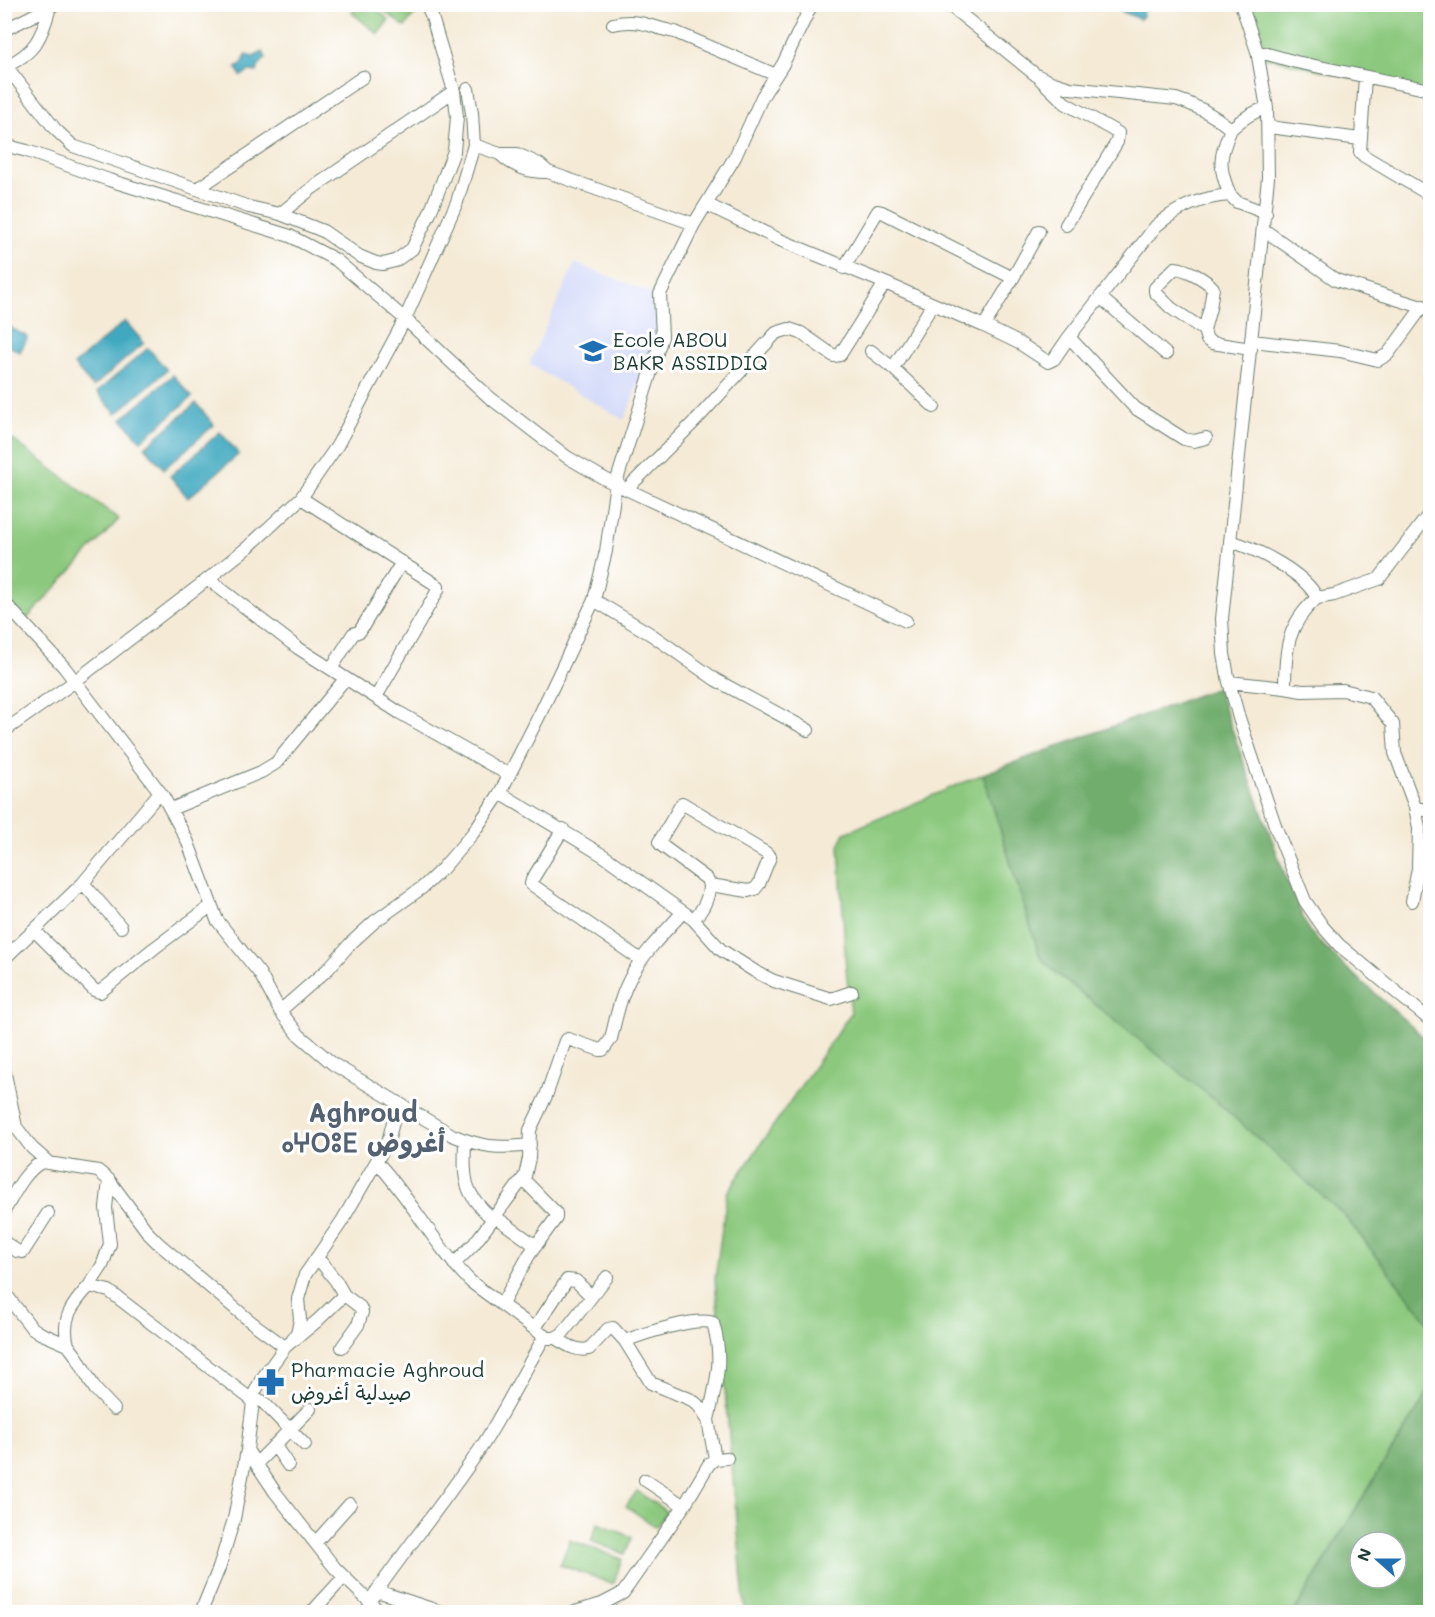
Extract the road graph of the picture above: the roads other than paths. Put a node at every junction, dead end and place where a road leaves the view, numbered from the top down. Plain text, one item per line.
1 (426, 4) edge
2 (812, 4) edge
3 (948, 4) edge
4 (1241, 4) edge
5 (52, 6) edge
6 (613, 24) dead end
7 (4, 30) edge
8 (1257, 51) junction
9 (5, 65) edge
10 (776, 75) junction
11 (1036, 75) junction
12 (363, 77) dead end
13 (1365, 77) junction
14 (468, 89) dead end
15 (1431, 90) edge
16 (454, 91) junction
17 (1267, 108) junction
18 (1269, 127) junction
19 (1231, 129) junction
20 (1360, 139) junction
21 (4, 145) edge
22 (474, 145) junction
23 (196, 189) junction
24 (1230, 195) junction
25 (1431, 195) edge
26 (706, 204) junction
27 (1266, 213) junction
28 (280, 214) junction
29 (694, 224) junction
30 (1066, 225) dead end
31 (1264, 230) junction
32 (1039, 231) dead end
33 (844, 268) junction
34 (1013, 278) junction
35 (885, 283) junction
36 (1100, 297) junction
37 (933, 304) junction
38 (1427, 308) edge
39 (405, 319) junction
40 (984, 326) junction
41 (1204, 330) junction
42 (1069, 337) junction
43 (1252, 345) junction
44 (871, 351) dead end
45 (1166, 354) dead end
46 (893, 368) junction
47 (934, 407) dead end
48 (1206, 438) dead end
49 (622, 486) junction
50 (301, 498) junction
51 (1430, 514) edge
52 (1230, 540) junction
53 (402, 562) junction
54 (208, 579) junction
55 (1317, 598) junction
56 (594, 600) junction
57 (4, 602) edge
58 (906, 621) dead end
59 (330, 669) junction
60 (345, 679) junction
61 (74, 682) junction
62 (1229, 682) junction
63 (1285, 688) junction
64 (376, 697) junction
65 (808, 730) dead end
66 (4, 731) edge
67 (509, 775) junction
68 (160, 792) junction
69 (500, 793) junction
70 (1415, 807) junction
71 (171, 809) junction
72 (1431, 811) edge
73 (563, 830) junction
74 (83, 883) junction
75 (710, 885) junction
76 (1412, 901) dead end
77 (210, 906) junction
78 (688, 916) junction
79 (121, 927) dead end
80 (35, 931) junction
81 (4, 959) edge
82 (641, 960) junction
83 (852, 992) dead end
84 (280, 1011) junction
85 (1431, 1020) edge
86 (4, 1069) edge
87 (398, 1102) junction
88 (10, 1129) edge
89 (465, 1140) junction
90 (530, 1144) junction
91 (377, 1162) junction
92 (49, 1163) junction
93 (523, 1179) junction
94 (109, 1180) junction
95 (4, 1211) edge
96 (48, 1213) dead end
97 (493, 1217) junction
98 (4, 1242) edge
99 (536, 1246) junction
100 (317, 1257) junction
101 (454, 1264) junction
102 (607, 1276) dead end
103 (89, 1286) junction
104 (4, 1292) edge
105 (344, 1295) junction
106 (591, 1296) junction
107 (502, 1304) junction
108 (545, 1334) junction
109 (625, 1341) junction
110 (288, 1344) junction
111 (68, 1345) junction
112 (342, 1347) dead end
113 (257, 1400) junction
114 (114, 1409) dead end
115 (310, 1409) dead end
116 (708, 1420) junction
117 (291, 1430) junction
118 (305, 1445) dead end
119 (275, 1446) junction
120 (247, 1450) junction
121 (256, 1464) junction
122 (288, 1465) dead end
123 (645, 1480) dead end
124 (350, 1504) dead end
125 (684, 1506) junction
126 (315, 1542) junction
127 (344, 1577) junction
128 (377, 1591) junction
129 (372, 1608) edge
130 (201, 1612) edge
131 (312, 1612) edge
132 (441, 1612) edge
133 (575, 1612) edge

1 - 16 street
2 - 10 street
3 - 11 street
4 - 8 street
5 - 7 street
5 - 9 street
6 - 10 street
8 - 13 street
8 - 17 street
9 - 23 street
10 - 26 street
11 - 19 street
11 - 30 street
12 - 23 street
13 - 15 street
13 - 20 street
14 - 22 street
16 - 28 street
16 - 28 street
17 - 18 street
17 - 19 street
18 - 20 street
18 - 27 street
19 - 24 street
20 - 25 street
21 - 39 street
22 - 29 street
22 - 39 street
23 - 28 street
24 - 27 street
24 - 36 street
26 - 29 street
26 - 33 street
27 - 31 street
29 - 49 street
31 - 38 street
31 - 43 street
32 - 34 street
33 - 34 street
33 - 35 street
34 - 40 street
35 - 37 street
35 - 49 street
36 - 42 street
36 - 45 street
37 - 40 street
37 - 46 street
38 - 43 street
39 - 49 street
39 - 50 street
40 - 42 street
41 - 41 street
41 - 43 street
42 - 48 street
43 - 52 street
44 - 46 street
46 - 47 street
49 - 56 street
49 - 58 street
50 - 53 street
50 - 54 street
51 - 55 street
52 - 55 street
52 - 62 street
53 - 59 street
53 - 64 street
54 - 59 street
54 - 61 street
55 - 63 street
56 - 65 street
56 - 67 street
57 - 61 street
59 - 60 street
60 - 64 street
60 - 71 street
61 - 66 street
61 - 68 street
62 - 63 street
62 - 85 street
63 - 70 street
64 - 67 street
67 - 69 street
68 - 71 street
68 - 74 street
69 - 73 street
69 - 84 street
70 - 72 street
70 - 76 street
71 - 77 street
73 - 78 street
73 - 82 street
74 - 79 street
74 - 80 street
75 - 75 street
75 - 78 street
77 - 80 street
77 - 84 street
78 - 82 street
78 - 83 street
80 - 81 street
82 - 90 street
84 - 87 street
86 - 88 street
87 - 89 street
87 - 91 street
88 - 92 street
89 - 90 street
89 - 97 street
90 - 93 street
91 - 100 street
91 - 101 street
92 - 94 street
92 - 95 street
93 - 97 street
93 - 99 street
94 - 103 street
94 - 110 street
96 - 98 street
97 - 99 street
97 - 101 street
99 - 107 street
100 - 105 street
100 - 110 street
101 - 107 street
102 - 106 street
103 - 111 street
103 - 113 street
104 - 111 street
105 - 110 street
105 - 112 street
106 - 108 street
106 - 108 street
107 - 108 street
108 - 109 street
108 - 128 street
109 - 116 street
109 - 116 street
110 - 113 street
111 - 114 street
113 - 117 street
113 - 120 street
115 - 117 street
116 - 125 street
117 - 118 street
117 - 119 street
119 - 121 street
119 - 122 street
120 - 121 street
120 - 130 street
121 - 126 street
123 - 125 street
124 - 126 street
125 - 133 street
126 - 127 street
127 - 129 street
127 - 131 street
128 - 129 street
128 - 132 street

